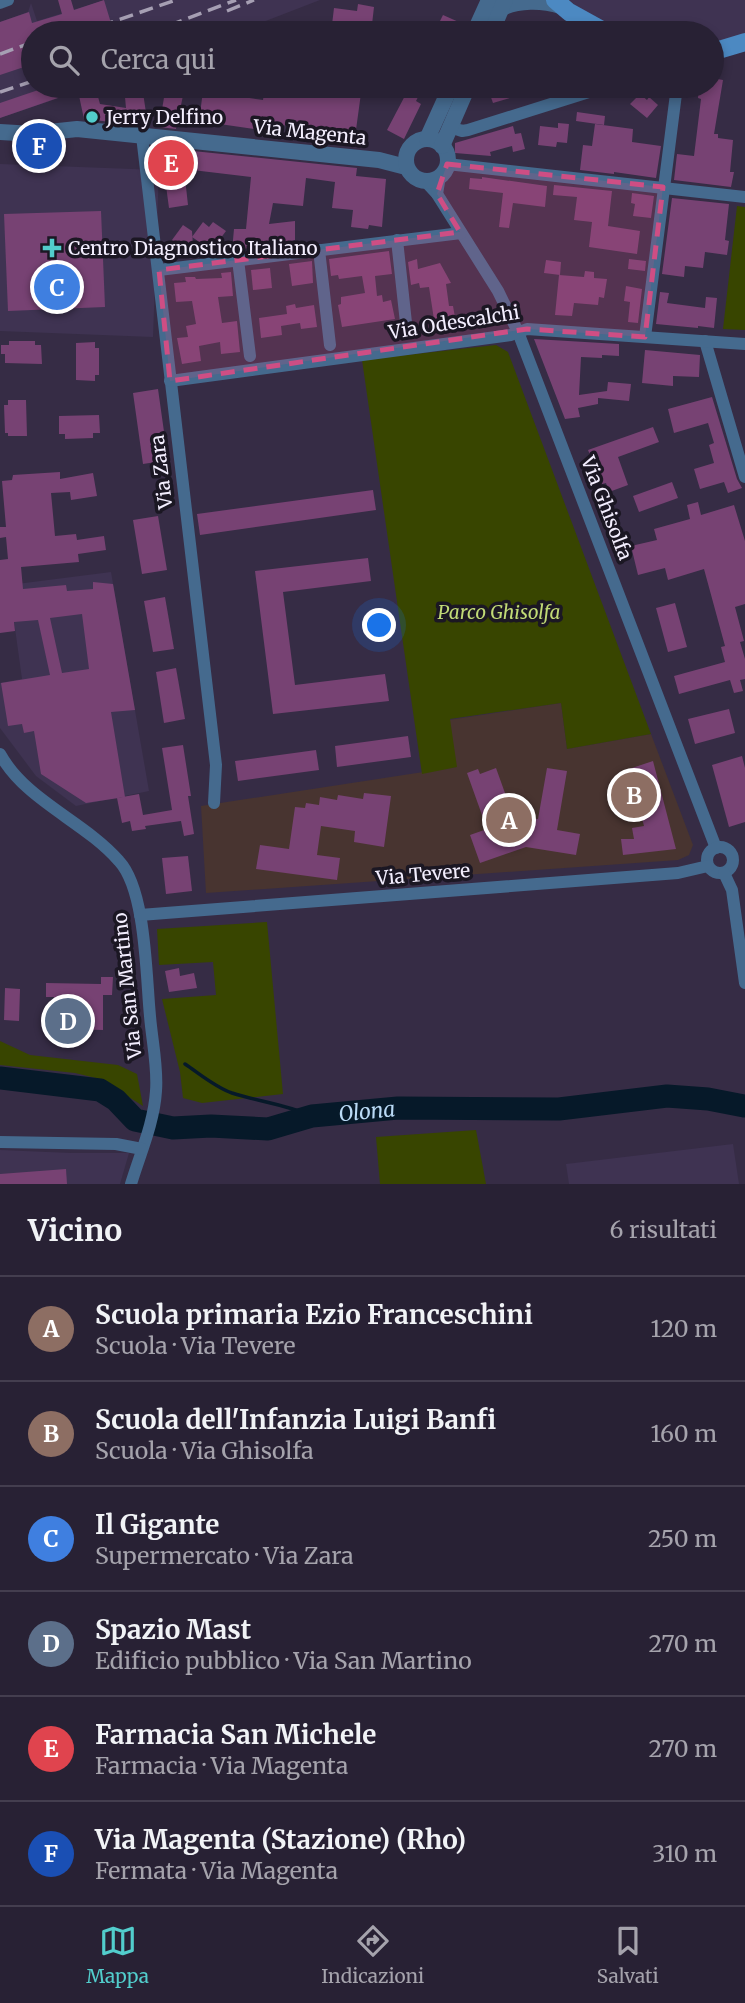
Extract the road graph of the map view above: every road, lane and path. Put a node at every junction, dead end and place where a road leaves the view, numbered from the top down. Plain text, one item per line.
1 (8, 0) edge
2 (0, 3) edge
3 (499, 3) edge
4 (558, 3) edge
5 (484, 21) edge
6 (494, 21) edge
7 (587, 21) edge
8 (745, 42) edge
9 (724, 48) edge
10 (448, 98) edge
11 (463, 98) edge
12 (570, 98) edge
13 (675, 98) edge
14 (450, 127) junction
15 (0, 132) edge
16 (142, 136) junction
17 (435, 142) junction
18 (406, 161) junction
19 (438, 174) junction
20 (663, 187) junction
21 (745, 197) edge
22 (461, 233) junction
23 (397, 240) junction
24 (319, 250) junction
25 (238, 260) junction
26 (159, 270) junction
27 (518, 331) junction
28 (407, 332) dead end
29 (645, 337) junction
30 (705, 341) junction
31 (745, 344) edge
32 (330, 345) dead end
33 (250, 356) dead end
34 (170, 381) junction
35 (745, 477) edge
36 (0, 754) edge
37 (214, 803) dead end
38 (716, 848) junction
39 (708, 866) junction
40 (733, 867) edge
41 (140, 915) junction
42 (745, 983) edge
43 (0, 1142) edge
44 (144, 1143) junction
45 (131, 1184) edge

1 - 2 street
3 - 4 street
3 - 5 street
3 - 6 street
4 - 7 main road
8 - 9 main road
10 - 17 street
11 - 14 street
12 - 14 street
13 - 20 street
14 - 17 street
15 - 16 street, Via Magenta
16 - 18 street, Via Magenta
16 - 26 street, Via Zara
17 - 18 street
17 - 19 street
18 - 19 street
19 - 20 street
19 - 22 street, Via Ghisolfa
20 - 21 street
20 - 29 street
22 - 23 street
22 - 27 street, Via Ghisolfa
23 - 24 street
23 - 28 street
24 - 25 street
24 - 32 street
25 - 26 street
25 - 33 street
26 - 34 street, Via Zara
27 - 29 street, Via Odescalchi
27 - 34 street, Via Odescalchi
27 - 38 street, Via Ghisolfa
29 - 30 street, Via Odescalchi
30 - 31 street, Via Odescalchi
30 - 35 street
34 - 37 street, Via Zara
36 - 41 street, Via San Martino
38 - 39 street
38 - 40 street
39 - 40 street
39 - 41 street, Via Tevere
40 - 42 street
41 - 44 street, Via San Martino
43 - 44 street
44 - 45 street, Via San Martino

